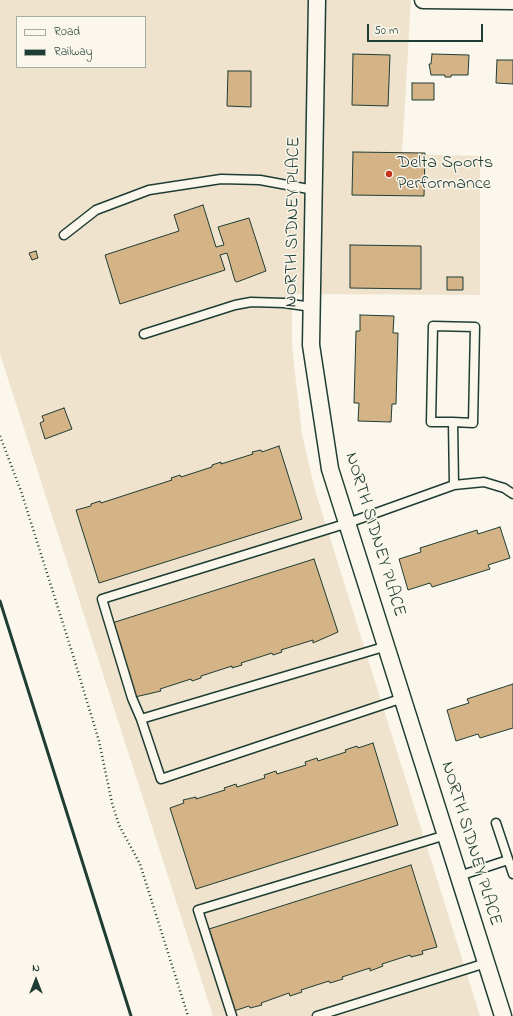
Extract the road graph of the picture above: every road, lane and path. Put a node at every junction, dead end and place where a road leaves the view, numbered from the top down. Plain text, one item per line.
1 (317, 0) edge
2 (423, 0) edge
3 (513, 1) edge
4 (314, 190) junction
5 (64, 235) dead end
6 (312, 307) junction
7 (144, 334) dead end
8 (453, 422) junction
9 (0, 436) edge
10 (454, 485) junction
11 (513, 494) edge
12 (348, 523) junction
13 (387, 646) junction
14 (403, 698) junction
15 (141, 719) junction
16 (496, 823) dead end
17 (446, 835) junction
18 (508, 860) junction
19 (513, 874) edge
20 (459, 876) junction
21 (486, 963) junction
22 (188, 1016) edge
23 (232, 1016) edge
24 (317, 1016) edge
25 (503, 1016) edge

1 - 4 street, NORTH SIDNEY PLACE
2 - 3 street
4 - 5 lane
4 - 6 street, NORTH SIDNEY PLACE
6 - 7 lane
6 - 12 street, NORTH SIDNEY PLACE
8 - 8 lane
8 - 10 lane
9 - 22 path
10 - 11 lane
10 - 12 lane
12 - 13 street, NORTH SIDNEY PLACE
12 - 15 lane
13 - 14 street, NORTH SIDNEY PLACE
13 - 15 lane
14 - 15 lane
14 - 17 street, NORTH SIDNEY PLACE
16 - 18 lane
17 - 20 street, NORTH SIDNEY PLACE
17 - 23 lane
18 - 19 lane
18 - 20 lane
20 - 21 street, NORTH SIDNEY PLACE
21 - 24 lane
21 - 25 street, NORTH SIDNEY PLACE

